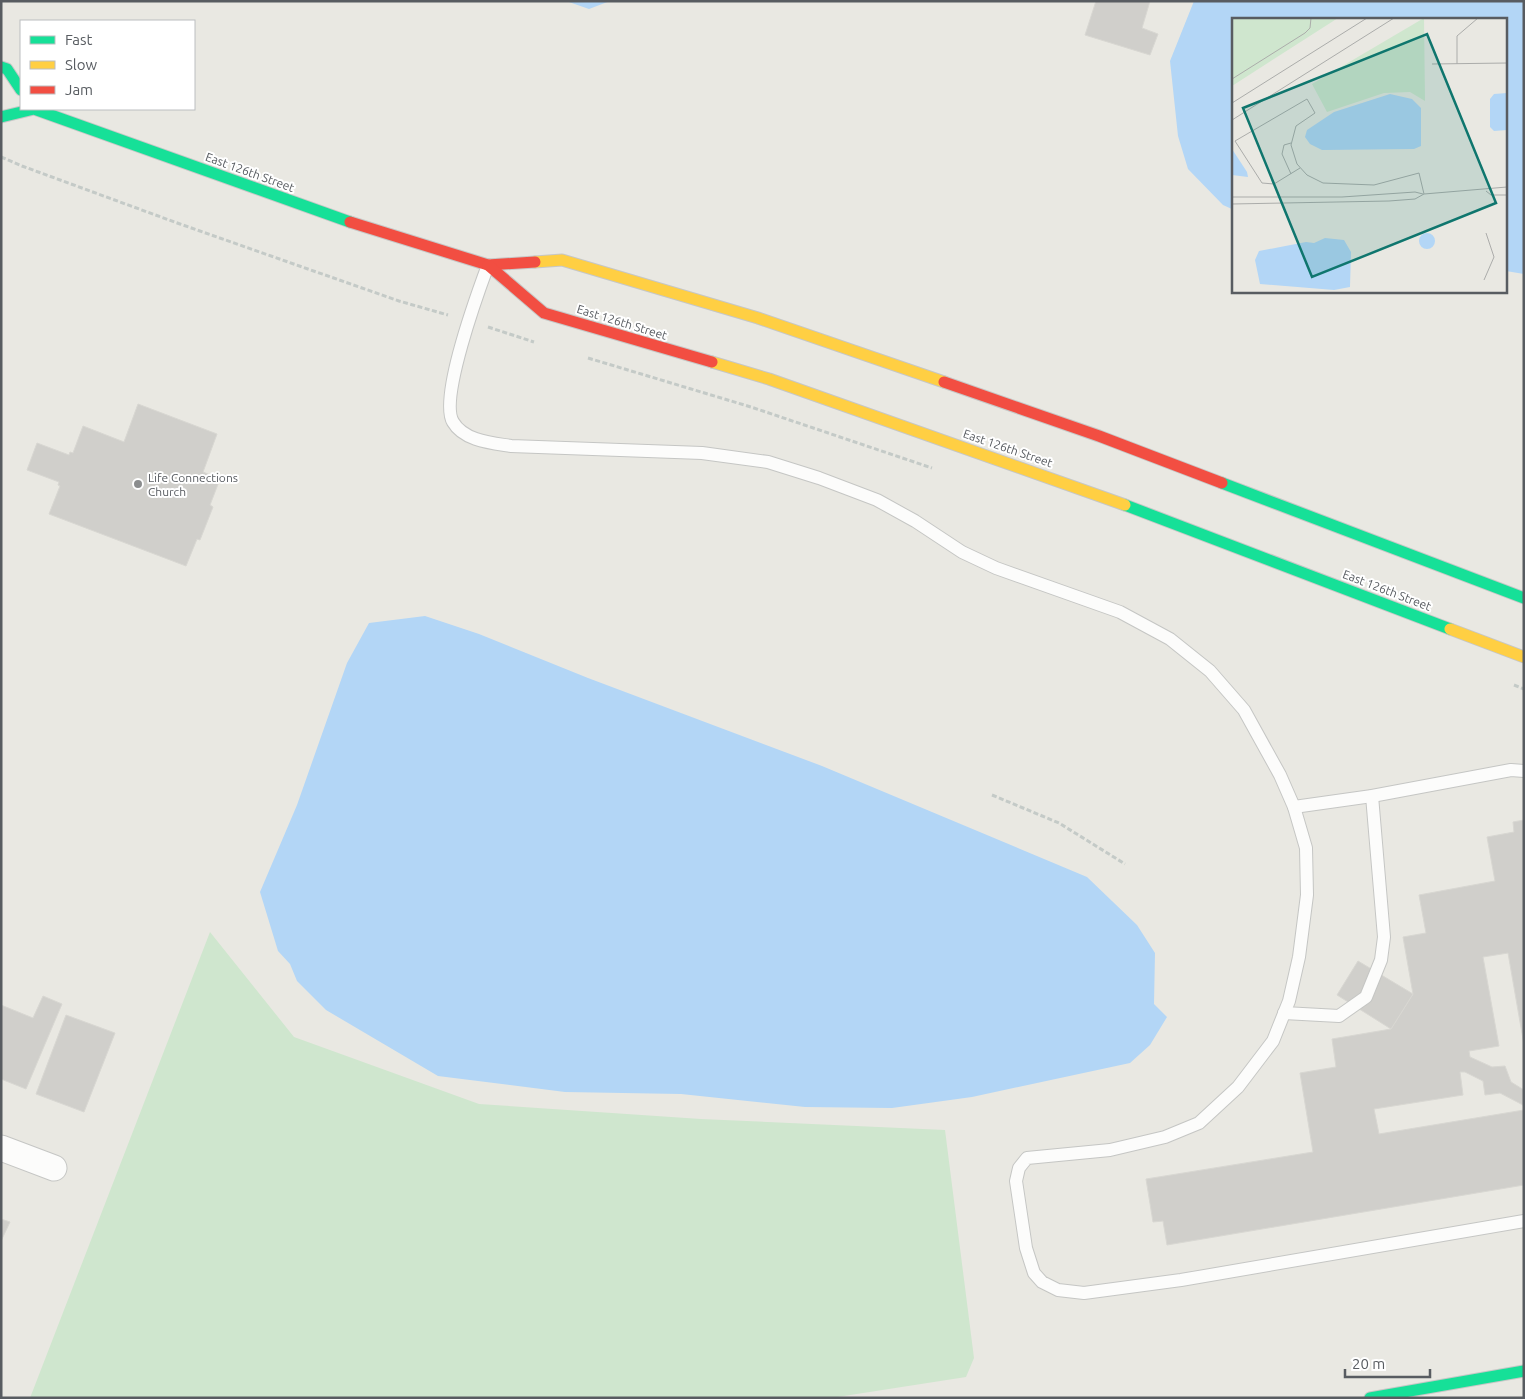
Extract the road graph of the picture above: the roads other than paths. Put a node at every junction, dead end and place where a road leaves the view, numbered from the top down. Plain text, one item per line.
1 (1, 67) edge
2 (20, 88) edge
3 (30, 110) edge
4 (37, 110) edge
5 (1, 117) edge
6 (488, 266) junction
7 (1524, 598) edge
8 (1524, 657) edge
9 (1524, 770) edge
10 (1372, 796) junction
11 (1294, 807) junction
12 (1284, 1013) junction
13 (1, 1148) edge
14 (54, 1168) dead end
15 (1524, 1221) edge
16 (1524, 1371) edge
17 (1370, 1398) edge

1 - 2 main road
3 - 5 main road, East 126th Street
4 - 6 main road, East 126th Street
6 - 7 main road, East 126th Street
6 - 8 main road, East 126th Street
6 - 11 lane
9 - 10 lane
10 - 11 lane
10 - 12 lane
11 - 12 lane
12 - 15 lane
13 - 14 street
16 - 17 main road

